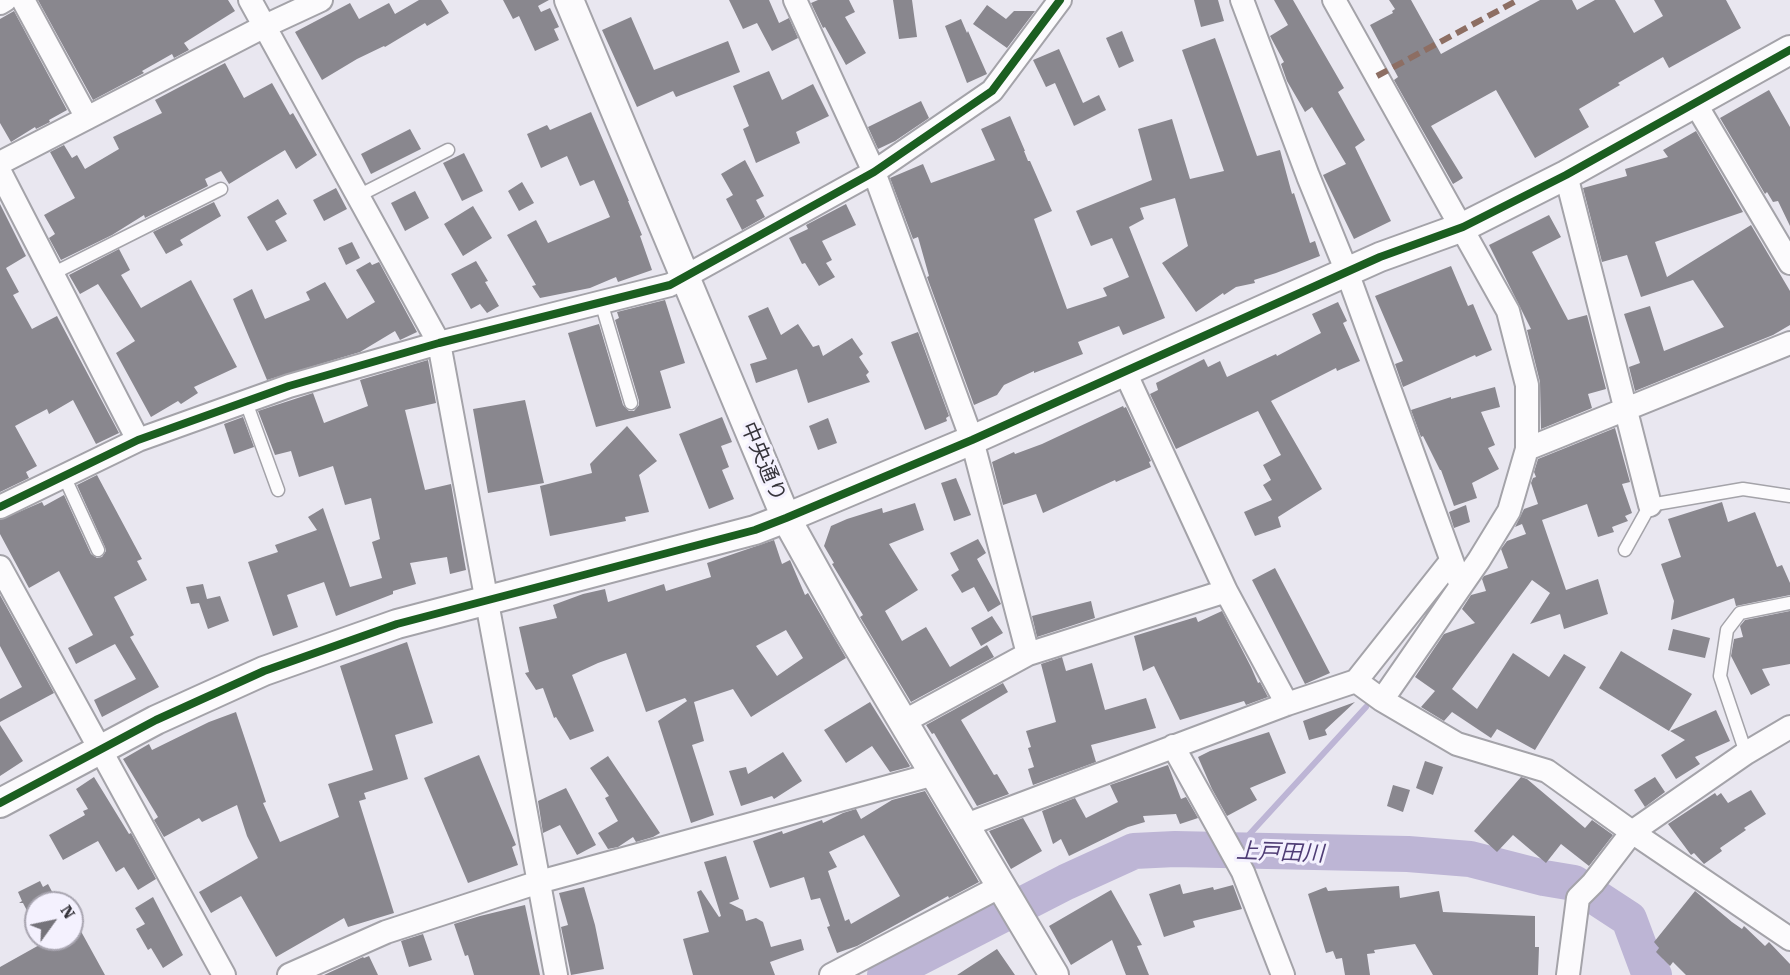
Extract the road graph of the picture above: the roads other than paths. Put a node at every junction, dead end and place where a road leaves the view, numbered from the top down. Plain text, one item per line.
1 (5, 0) edge
2 (23, 0) edge
3 (250, 0) edge
4 (321, 0) edge
5 (569, 0) edge
6 (795, 0) edge
7 (1060, 0) edge
8 (1242, 0) edge
9 (1334, 0) edge
10 (0, 3) edge
11 (265, 26) junction
12 (1790, 50) edge
13 (1695, 103) junction
14 (87, 118) junction
15 (448, 150) dead end
16 (0, 163) edge
17 (0, 172) edge
18 (874, 172) junction
19 (1566, 175) junction
20 (221, 189) dead end
21 (358, 196) junction
22 (1463, 227) junction
23 (1790, 263) edge
24 (1347, 272) junction
25 (52, 274) junction
26 (685, 276) junction
27 (601, 302) junction
28 (439, 342) junction
29 (1790, 343) edge
30 (1125, 372) junction
31 (246, 402) junction
32 (631, 403) dead end
33 (1626, 410) junction
34 (138, 440) junction
35 (972, 440) junction
36 (1527, 449) junction
37 (64, 476) junction
38 (278, 490) dead end
39 (1790, 496) edge
40 (1650, 505) junction
41 (0, 507) edge
42 (786, 519) junction
43 (98, 550) dead end
44 (1624, 550) dead end
45 (1451, 561) junction
46 (0, 567) edge
47 (1461, 586) junction
48 (1226, 591) junction
49 (487, 599) junction
50 (1790, 603) edge
51 (1028, 654) junction
52 (1356, 681) junction
53 (1382, 699) junction
54 (1287, 704) junction
55 (903, 722) junction
56 (1790, 727) edge
57 (1173, 746) junction
58 (100, 751) junction
59 (1746, 753) junction
60 (934, 774) junction
61 (0, 803) edge
62 (966, 825) junction
63 (1632, 832) junction
64 (539, 882) junction
65 (1005, 892) junction
66 (1790, 939) edge
67 (224, 975) edge
68 (289, 975) edge
69 (556, 975) edge
70 (831, 975) edge
71 (1054, 975) edge
72 (1283, 975) edge
73 (1568, 975) edge

1 - 10 street
2 - 14 street
3 - 11 street
4 - 11 street
5 - 26 street, 中央通り
6 - 18 street
7 - 18 street
8 - 24 street
9 - 22 street
11 - 14 street
11 - 21 street
12 - 13 street
13 - 19 street
13 - 23 street
14 - 16 street
15 - 21 lane
17 - 25 street
18 - 26 street
18 - 35 street
19 - 22 street
19 - 33 street
20 - 25 lane
21 - 28 street
22 - 24 street
22 - 36 street
24 - 30 street
24 - 45 street
25 - 34 street
26 - 27 street
26 - 42 street, 中央通り
27 - 28 street
27 - 32 lane
28 - 31 street
28 - 49 street
29 - 33 street
30 - 35 street
30 - 48 street
31 - 34 street
31 - 38 lane
33 - 36 street
33 - 40 street
34 - 37 street
35 - 42 street
35 - 51 street
36 - 47 street
37 - 41 street
37 - 43 lane
39 - 40 lane
40 - 44 lane
42 - 49 street
42 - 55 street, 中央通り
45 - 47 street
45 - 52 street
46 - 58 street
47 - 53 street
48 - 51 street
48 - 54 street
49 - 58 street
49 - 64 street
50 - 59 lane
51 - 55 street
52 - 53 street
52 - 54 street
53 - 63 street
54 - 57 street
55 - 60 street, 中央通り
56 - 59 street
57 - 62 street
57 - 72 street
58 - 61 street
58 - 67 street
59 - 63 street
60 - 62 street, 中央通り
60 - 64 street
62 - 65 street, 中央通り
63 - 66 street
63 - 73 street
64 - 68 street
64 - 69 street
65 - 70 street
65 - 71 street, 中央通り

